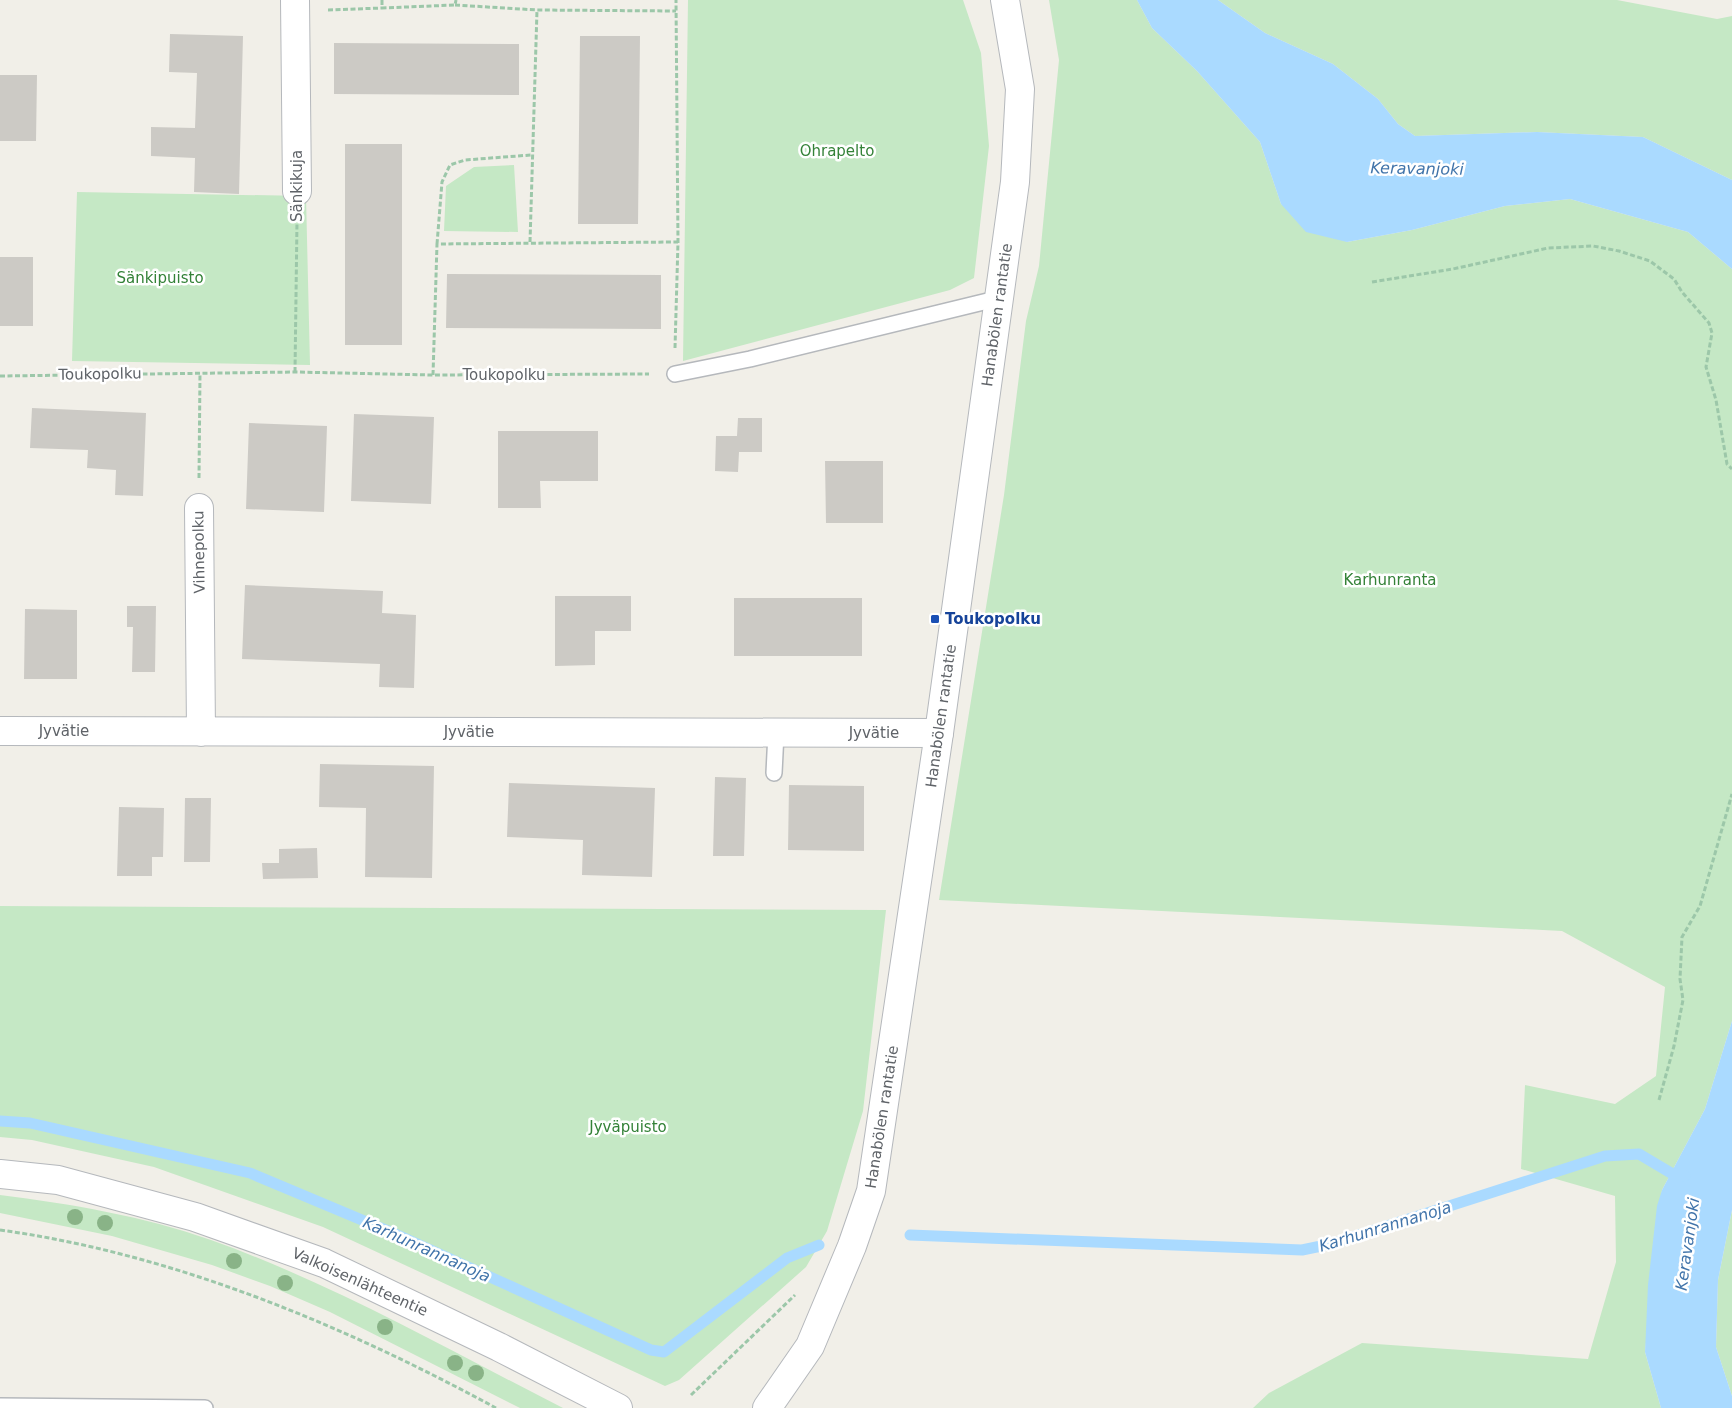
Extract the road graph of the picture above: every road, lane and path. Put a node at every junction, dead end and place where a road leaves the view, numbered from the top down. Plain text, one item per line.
1 (382, 0) edge
2 (456, 0) edge
3 (676, 0) edge
4 (1005, 0) edge
5 (455, 5) junction
6 (295, 6) edge
7 (382, 8) junction
8 (537, 10) junction
9 (676, 11) junction
10 (531, 155) junction
11 (297, 191) joint
12 (530, 242) junction
13 (678, 242) junction
14 (437, 244) junction
15 (1372, 282) dead end
16 (1000, 298) junction
17 (295, 372) junction
18 (200, 373) junction
19 (675, 374) junction
20 (433, 375) junction
21 (0, 376) edge
22 (1732, 469) edge
23 (198, 508) joint
24 (0, 731) edge
25 (201, 732) junction
26 (776, 733) junction
27 (939, 733) junction
28 (774, 773) dead end
29 (1732, 794) edge
30 (1660, 1100) dead end
31 (0, 1174) edge
32 (0, 1230) edge
33 (799, 1292) dead end
34 (691, 1395) dead end
35 (0, 1406) edge
36 (82, 1407) edge
37 (205, 1408) edge
38 (496, 1408) edge
39 (618, 1408) edge
40 (767, 1408) edge

1 - 7 path
2 - 5 path
3 - 9 path
4 - 16 street, Hanabölen rantatie
5 - 7 path
5 - 8 path
6 - 7 path
6 - 11 street, Sänkikuja
8 - 9 path
8 - 10 path
9 - 13 path
10 - 12 path
10 - 14 path
11 - 17 path, Sänkikuja
12 - 13 path
12 - 14 path
13 - 19 path
14 - 20 path
15 - 22 path
16 - 19 lane
16 - 27 street, Hanabölen rantatie
17 - 18 path, Toukopolku
17 - 20 path, Toukopolku
18 - 21 path, Toukopolku
18 - 23 path, Vihnepolku
19 - 20 path, Toukopolku
23 - 25 street, Vihnepolku
24 - 25 street, Jyvätie
25 - 26 street, Jyvätie
26 - 27 street, Jyvätie
26 - 28 lane
27 - 40 street, Hanabölen rantatie
29 - 30 path
31 - 39 street, Valkoisenlähteentie
32 - 38 path
33 - 34 path
35 - 36 lane
36 - 37 lane

